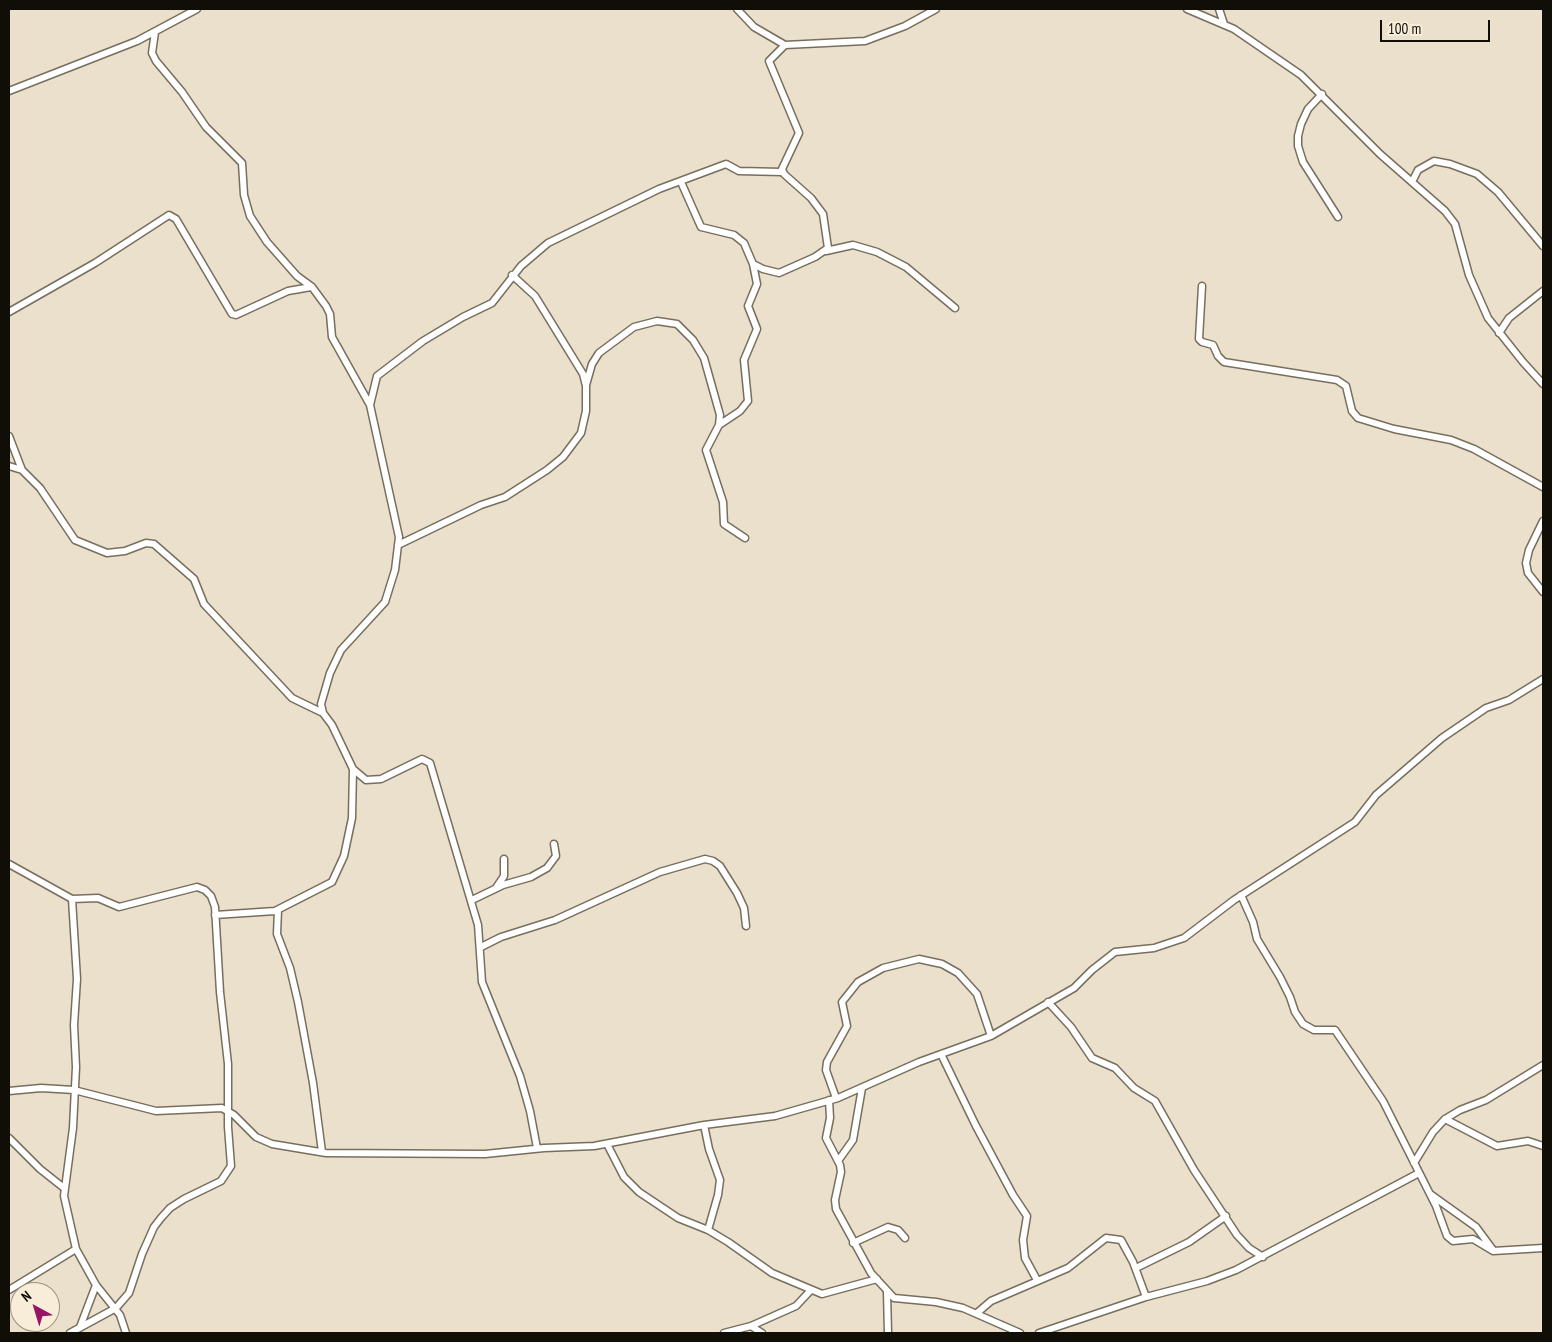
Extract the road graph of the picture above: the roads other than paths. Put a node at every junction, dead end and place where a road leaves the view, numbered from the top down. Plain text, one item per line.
1 (197, 9) edge
2 (737, 9) edge
3 (936, 9) edge
4 (1186, 9) edge
5 (1219, 9) edge
6 (1224, 24) junction
7 (155, 32) junction
8 (785, 45) junction
9 (9, 91) edge
10 (1322, 94) junction
11 (782, 172) junction
12 (681, 182) junction
13 (1412, 182) junction
14 (1338, 217) dead end
15 (1543, 246) edge
16 (826, 250) junction
17 (752, 264) junction
18 (512, 275) junction
19 (1202, 286) dead end
20 (312, 287) junction
21 (1543, 291) edge
22 (955, 308) dead end
23 (9, 312) edge
24 (1499, 333) junction
25 (1543, 384) edge
26 (586, 386) junction
27 (370, 405) junction
28 (719, 425) junction
29 (9, 436) edge
30 (9, 466) edge
31 (22, 470) junction
32 (1543, 487) edge
33 (1543, 521) edge
34 (745, 538) dead end
35 (398, 545) junction
36 (1543, 592) edge
37 (1543, 679) edge
38 (323, 713) junction
39 (353, 769) junction
40 (554, 844) dead end
41 (504, 859) dead end
42 (9, 864) edge
43 (496, 888) junction
44 (1241, 895) junction
45 (72, 899) junction
46 (472, 900) junction
47 (278, 910) junction
48 (215, 915) junction
49 (746, 926) dead end
50 (481, 947) junction
51 (1048, 1002) junction
52 (991, 1036) junction
53 (941, 1054) junction
54 (1543, 1065) edge
55 (862, 1088) junction
56 (74, 1090) junction
57 (9, 1091) edge
58 (836, 1098) junction
59 (829, 1100) junction
60 (227, 1111) junction
61 (1445, 1119) junction
62 (704, 1125) junction
63 (9, 1138) edge
64 (607, 1144) junction
65 (1543, 1146) edge
66 (537, 1148) junction
67 (322, 1152) junction
68 (838, 1161) junction
69 (1414, 1163) junction
70 (1419, 1173) junction
71 (64, 1188) junction
72 (1429, 1194) junction
73 (1226, 1216) junction
74 (708, 1230) junction
75 (905, 1238) dead end
76 (853, 1243) junction
77 (1543, 1248) edge
78 (76, 1249) junction
79 (1493, 1250) junction
80 (1262, 1257) junction
81 (1136, 1268) junction
82 (876, 1279) junction
83 (1037, 1280) junction
84 (96, 1285) junction
85 (9, 1290) edge
86 (810, 1291) junction
87 (887, 1292) junction
88 (1146, 1297) junction
89 (116, 1308) junction
90 (978, 1313) junction
91 (750, 1326) junction
92 (80, 1327) junction
93 (70, 1333) edge
94 (126, 1333) edge
95 (727, 1333) edge
96 (762, 1333) edge
97 (888, 1333) edge
98 (1017, 1333) edge
99 (1039, 1333) edge

1 - 7 street
2 - 8 street
3 - 8 street
4 - 6 street
5 - 6 street
6 - 10 street
7 - 9 street
7 - 20 street
8 - 11 street
10 - 13 street
10 - 14 street
11 - 12 street
11 - 16 street
12 - 17 street
12 - 18 street
13 - 15 street
13 - 24 street
16 - 17 street
16 - 22 street
17 - 28 street
18 - 26 street
18 - 27 street
19 - 32 street
20 - 23 street
20 - 27 street
21 - 24 street
24 - 25 street
26 - 28 street
26 - 35 street
27 - 35 street
28 - 34 street
29 - 31 street
30 - 31 street
31 - 38 street
33 - 36 street
35 - 38 street
37 - 44 street
38 - 39 street
39 - 46 street
39 - 47 street
40 - 43 street
41 - 43 street
42 - 45 street
43 - 46 street
44 - 51 street
44 - 69 street
45 - 48 street
45 - 56 street
46 - 50 street
47 - 48 street
47 - 67 street
48 - 60 street
49 - 50 street
50 - 66 street
51 - 52 street
51 - 73 street
52 - 53 street
52 - 58 street
53 - 55 street
53 - 83 street
54 - 61 street
55 - 58 street
55 - 68 street
56 - 57 street
56 - 60 street
56 - 71 street
58 - 59 street
59 - 62 street
59 - 68 street
60 - 67 street
60 - 89 street
61 - 65 street
61 - 69 street
62 - 64 street
62 - 74 street
63 - 71 street
64 - 66 street
64 - 74 street
66 - 67 street
68 - 76 street
69 - 70 street
70 - 72 street
70 - 80 street
71 - 78 street
72 - 79 street
72 - 79 street
73 - 80 street
73 - 81 street
74 - 86 street
75 - 76 street
76 - 82 street
77 - 79 street
78 - 84 street
78 - 85 street
80 - 88 street
81 - 83 street
81 - 88 street
82 - 86 street
82 - 87 street
83 - 90 street
84 - 89 street
84 - 92 street
86 - 91 street
87 - 90 street
87 - 97 street
88 - 99 street
89 - 92 street
89 - 94 street
90 - 98 street
91 - 95 street
91 - 96 street
92 - 93 street

